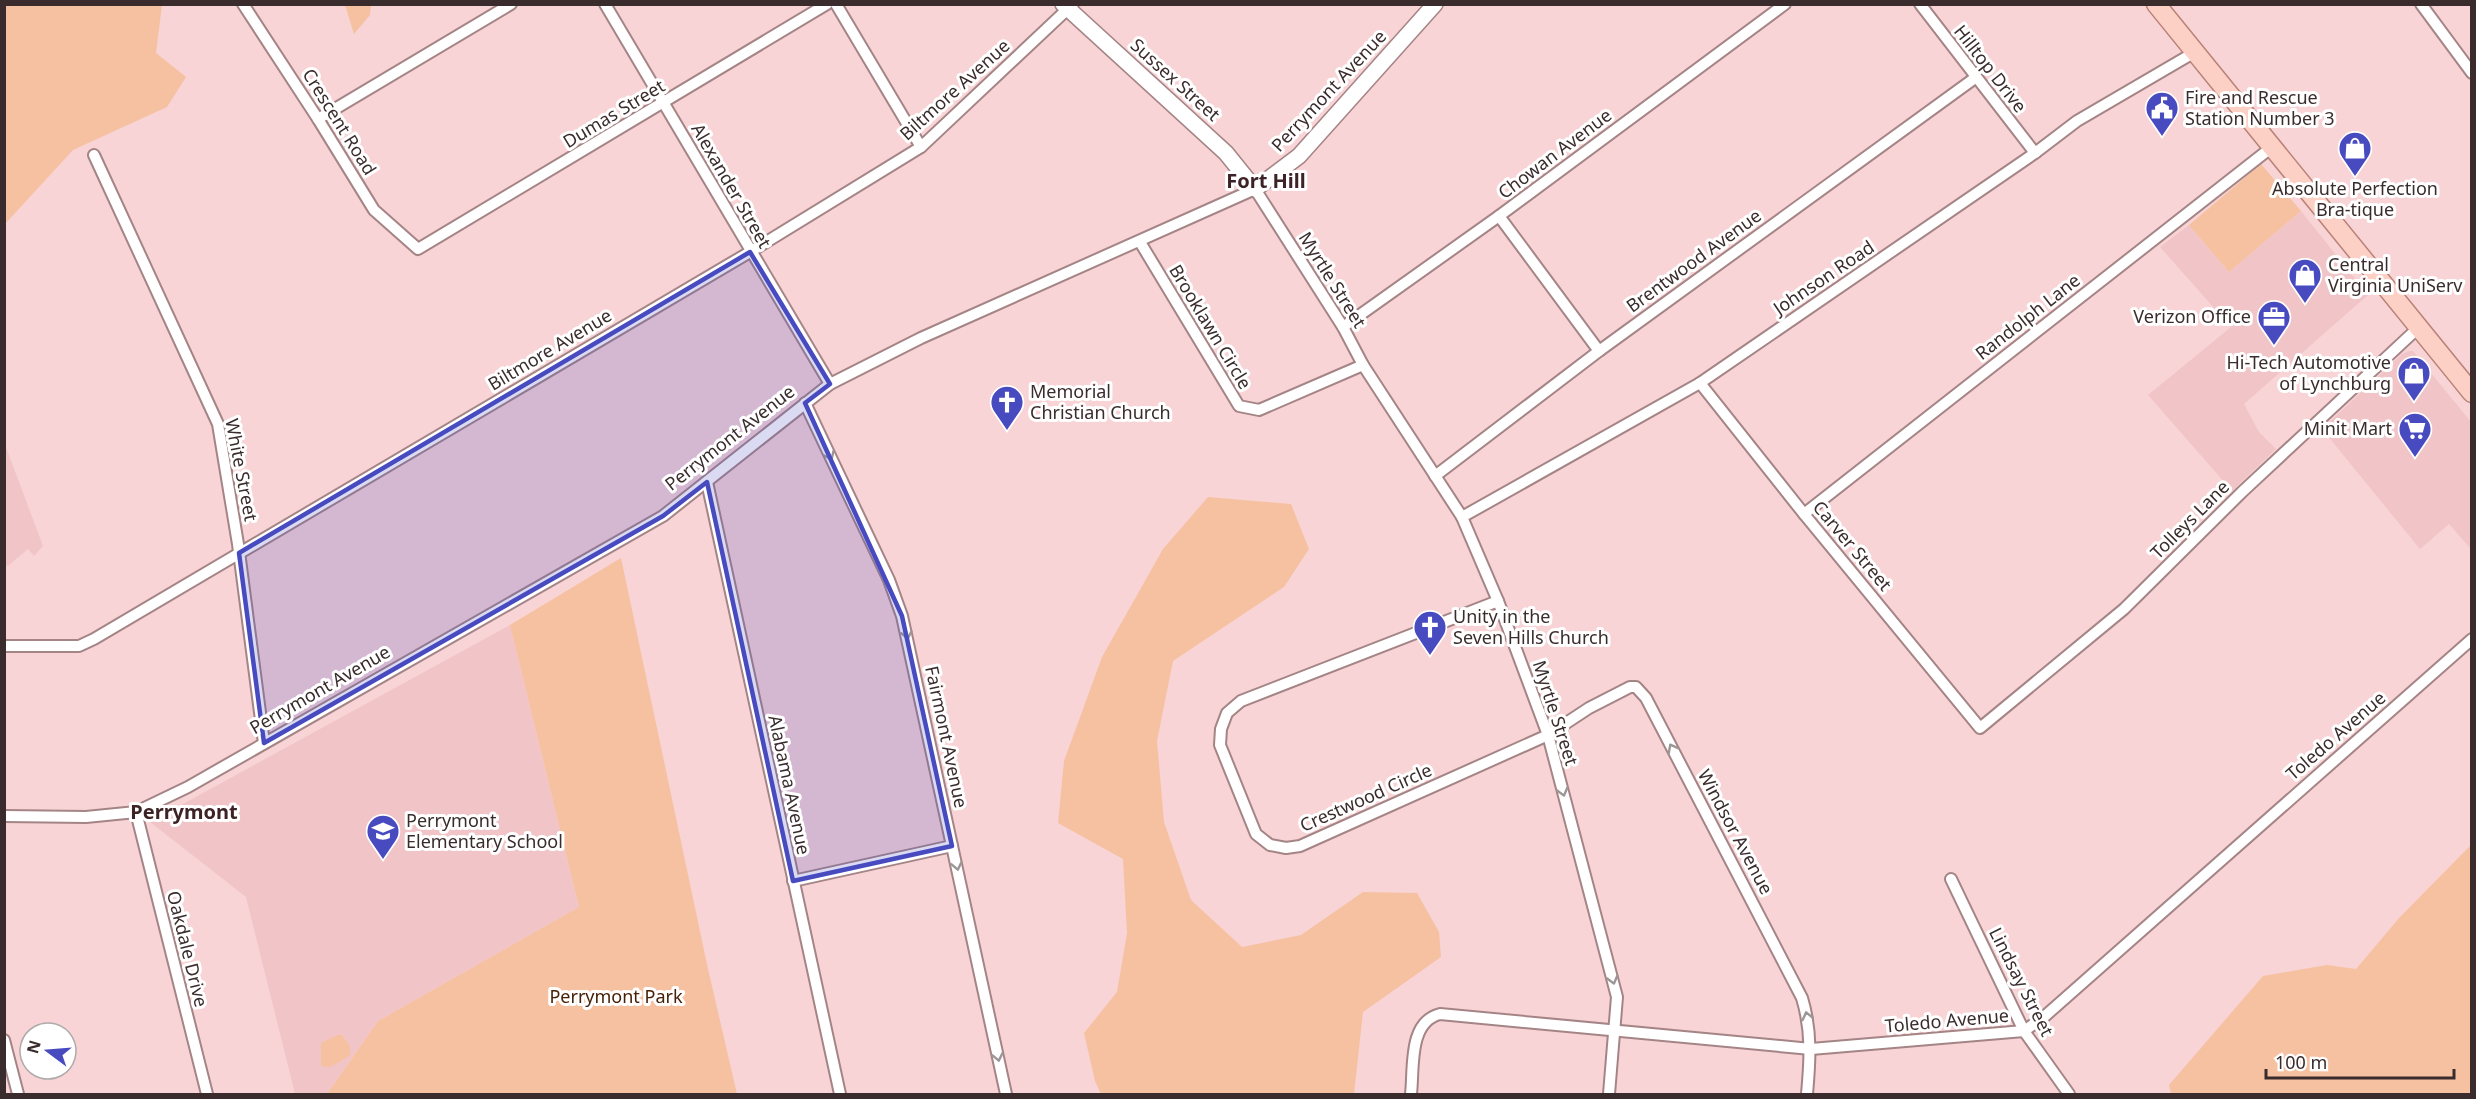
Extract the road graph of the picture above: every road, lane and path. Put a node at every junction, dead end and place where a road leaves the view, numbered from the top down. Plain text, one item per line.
1 (243, 4) edge
2 (511, 4) edge
3 (605, 4) edge
4 (827, 4) edge
5 (836, 4) edge
6 (1435, 4) edge
7 (1785, 4) edge
8 (1920, 4) edge
9 (2157, 4) edge
10 (2421, 4) edge
11 (1068, 6) edge
12 (2195, 52) junction
13 (2472, 73) edge
14 (1975, 78) junction
15 (665, 103) junction
16 (318, 119) junction
17 (921, 147) junction
18 (2272, 147) junction
19 (2035, 153) junction
20 (94, 155) dead end
21 (1255, 189) junction
22 (1499, 216) junction
23 (1140, 242) junction
24 (418, 249) joint
25 (750, 252) junction
26 (1343, 327) junction
27 (2418, 328) junction
28 (1599, 351) junction
29 (1362, 365) junction
30 (1700, 383) junction
31 (830, 384) junction
32 (2472, 393) edge
33 (805, 403) junction
34 (1435, 476) junction
35 (707, 482) junction
36 (1804, 514) junction
37 (1462, 517) junction
38 (239, 553) junction
39 (1498, 601) junction
40 (2472, 639) edge
41 (4, 646) edge
42 (1980, 728) joint
43 (1548, 735) junction
44 (264, 743) junction
45 (136, 812) junction
46 (4, 816) edge
47 (952, 846) junction
48 (1952, 879) dead end
49 (793, 880) junction
50 (2024, 1031) junction
51 (1616, 1032) junction
52 (4, 1041) edge
53 (1811, 1049) junction
54 (18, 1095) edge
55 (207, 1095) edge
56 (840, 1095) edge
57 (1006, 1095) edge
58 (1411, 1095) edge
59 (1609, 1095) edge
60 (1807, 1095) edge
61 (2069, 1095) edge

1 - 16 street, Crescent Road
2 - 16 street
3 - 15 street, Alexander Street
4 - 15 street, Dumas Street
5 - 17 street
6 - 21 street, Perrymont Avenue
7 - 22 street, Chowan Avenue
8 - 14 street, Hilltop Drive
9 - 12 main road
10 - 13 street
11 - 17 street, Biltmore Avenue
11 - 21 street, Sussex Street
12 - 18 main road
12 - 19 street, Johnson Road
14 - 19 street, Hilltop Drive
14 - 28 street, Brentwood Avenue
15 - 24 street, Dumas Street
15 - 25 street, Alexander Street
16 - 24 street, Crescent Road
17 - 25 street, Biltmore Avenue
18 - 27 main road
18 - 36 street, Randolph Lane
19 - 30 street, Johnson Road
20 - 38 street, White Street
21 - 23 street, Perrymont Avenue
21 - 26 street, Myrtle Street
22 - 26 street, Chowan Avenue
22 - 28 street
23 - 29 street, Brooklawn Circle
23 - 31 street, Perrymont Avenue
25 - 31 street, Alexander Street
25 - 38 street, Biltmore Avenue
26 - 29 street, Myrtle Street
27 - 32 main road
27 - 42 street, Tolleys Lane
28 - 34 street, Brentwood Avenue
29 - 34 street, Myrtle Street
30 - 36 street, Carver Street
30 - 37 street, Johnson Road
31 - 33 street, Perrymont Avenue
33 - 35 street, Perrymont Avenue
33 -> 47 street, Fairmont Avenue
34 - 37 street, Myrtle Street
35 - 44 street, Perrymont Avenue
35 - 49 street, Alabama Avenue
36 - 42 street, Carver Street
37 - 39 street, Myrtle Street
38 - 41 street, Biltmore Avenue
38 - 44 street, White Street
39 - 43 street, Myrtle Street
39 - 43 street, Crestwood Circle
40 - 50 street, Toledo Avenue
43 -> 51 street, Myrtle Street
53 -> 43 street, Windsor Avenue
44 - 45 street, Perrymont Avenue
45 - 46 street, Perrymont Avenue
45 - 55 street, Oakdale Drive
47 - 49 street
47 -> 57 street, Fairmont Avenue
48 - 50 street, Lindsay Street
49 - 56 street, Alabama Avenue
50 - 53 street, Toledo Avenue
50 - 61 street, Lindsay Street
51 - 53 street, Toledo Avenue
51 - 58 street, Toledo Avenue
51 - 59 street, Myrtle Street
52 - 54 street
53 - 60 street, Windsor Avenue

